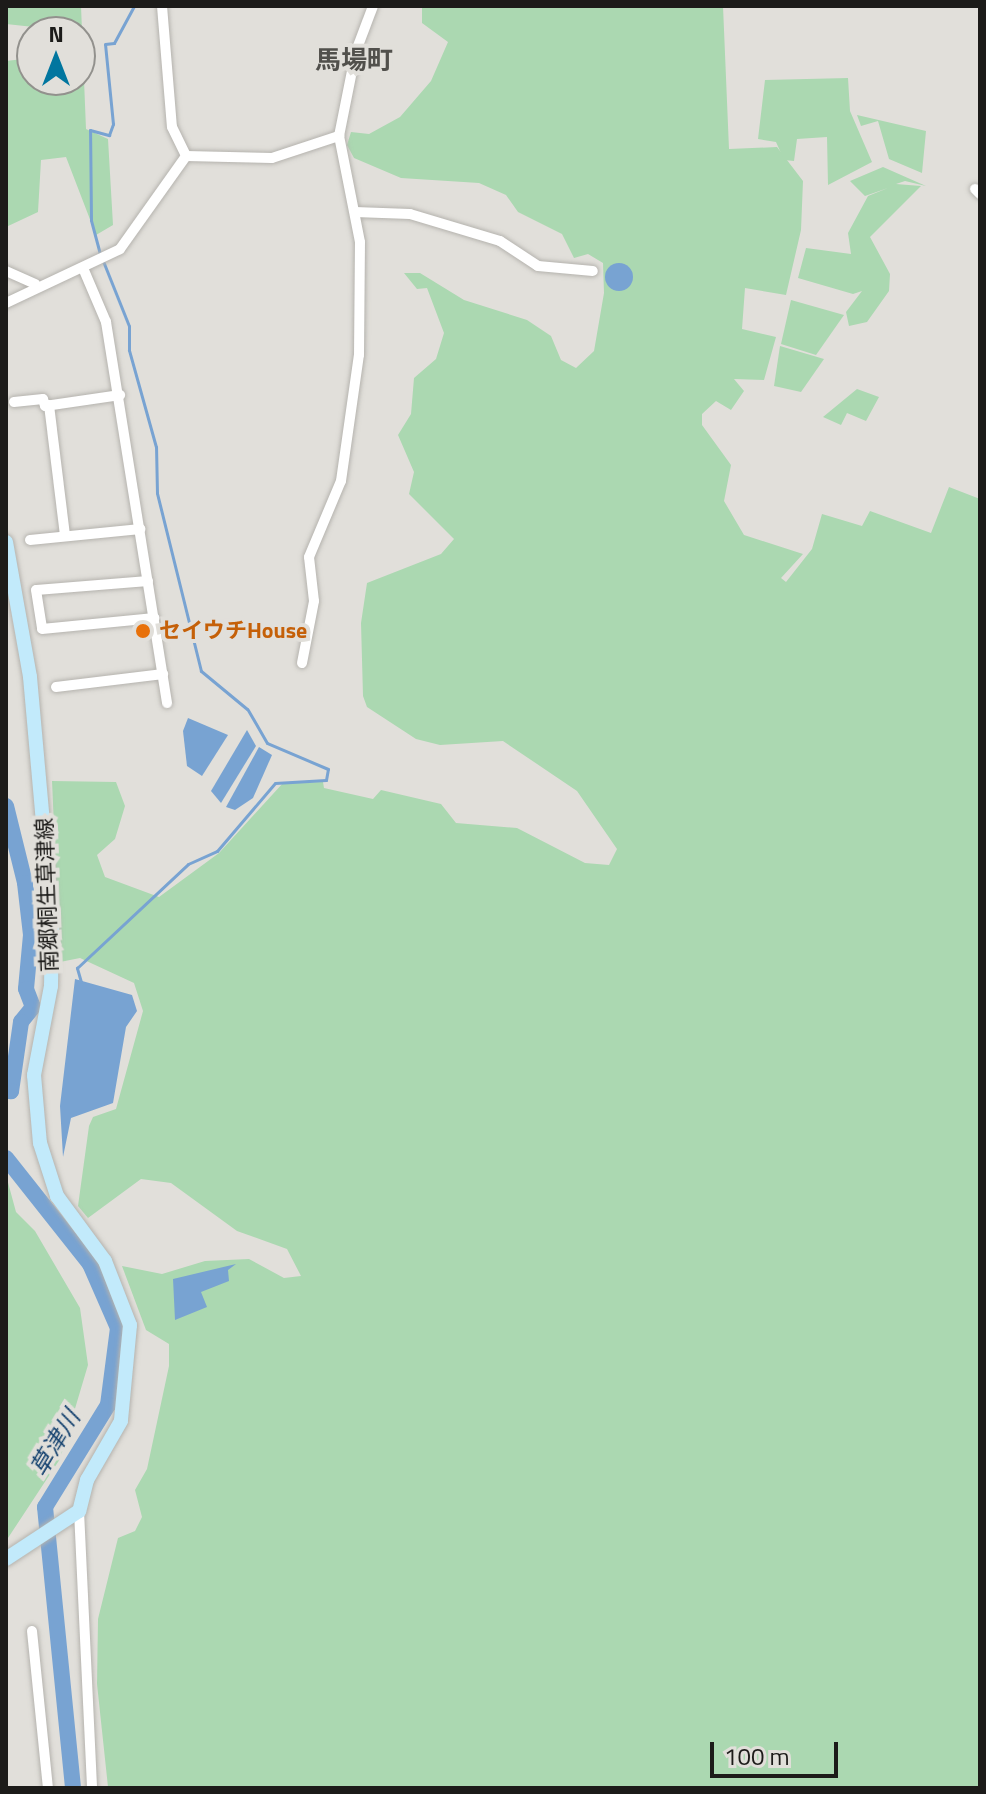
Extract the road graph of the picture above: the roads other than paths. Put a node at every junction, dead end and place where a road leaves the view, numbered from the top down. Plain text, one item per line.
1 (162, 6) edge
2 (373, 6) edge
3 (339, 136) junction
4 (186, 156) junction
5 (355, 212) junction
6 (83, 268) junction
7 (6, 271) edge
8 (593, 271) dead end
9 (35, 284) junction
10 (6, 303) edge
11 (120, 395) junction
12 (14, 402) dead end
13 (49, 405) junction
14 (140, 529) junction
15 (65, 536) junction
16 (30, 540) dead end
17 (6, 542) edge
18 (148, 581) junction
19 (154, 618) junction
20 (302, 663) dead end
21 (163, 674) junction
22 (56, 687) dead end
23 (167, 703) dead end
24 (79, 1511) junction
25 (6, 1559) edge
26 (32, 1631) dead end
27 (48, 1788) edge
28 (92, 1788) edge

1 - 4 street
2 - 3 street
3 - 4 street
3 - 5 street
4 - 6 street
5 - 8 street
5 - 20 street
6 - 9 street
6 - 11 street
7 - 9 street
9 - 10 street
11 - 13 street
11 - 14 street
12 - 13 street
13 - 15 street
14 - 15 street
14 - 18 street
15 - 16 street
17 - 24 main road, 南郷桐生草津線
18 - 19 street
18 - 19 street
19 - 21 street
21 - 22 street
21 - 23 street
24 - 25 main road
24 - 28 street
26 - 27 street

